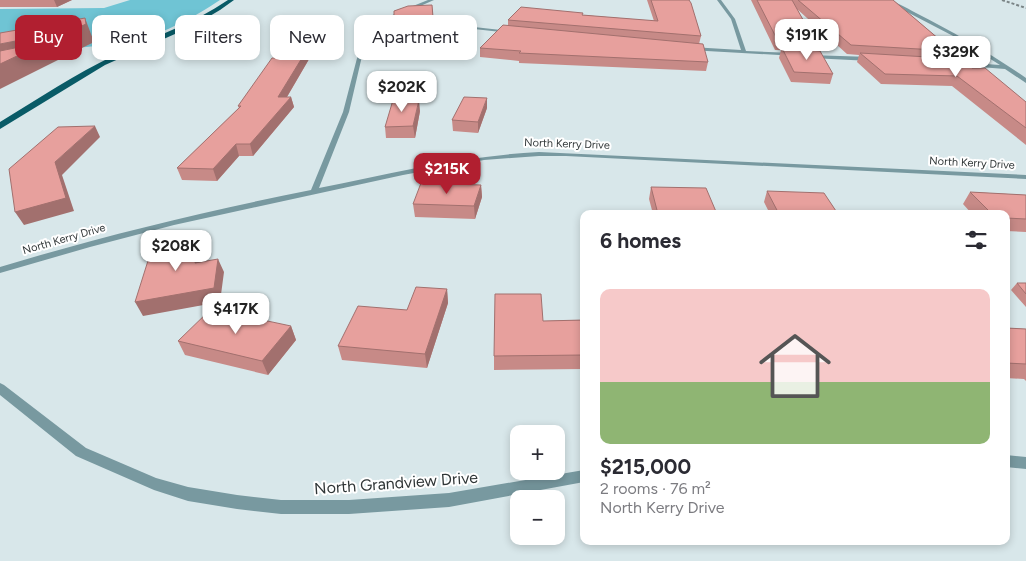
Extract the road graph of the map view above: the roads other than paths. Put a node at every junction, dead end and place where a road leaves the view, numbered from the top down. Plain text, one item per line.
1 (231, 0) edge
2 (432, 0) edge
3 (719, 0) edge
4 (886, 0) edge
5 (397, 15) edge
6 (477, 28) edge
7 (521, 33) edge
8 (688, 48) edge
9 (744, 52) junction
10 (799, 55) edge
11 (808, 56) edge
12 (359, 60) edge
13 (880, 60) edge
14 (949, 64) edge
15 (1007, 67) junction
16 (1026, 81) edge
17 (0, 126) edge
18 (1026, 177) edge
19 (314, 191) junction
20 (0, 270) edge
21 (0, 388) edge
22 (1010, 461) edge
23 (1026, 463) edge
24 (580, 477) edge

1 - 17 main road
2 - 5 street
3 - 9 street
4 - 15 street
6 - 7 street
8 - 9 street
9 - 10 street
11 - 13 street
12 - 19 street
14 - 15 street
15 - 16 street
18 - 19 street, North Kerry Drive
19 - 20 street, North Kerry Drive
21 - 24 street, North Grandview Drive
22 - 23 street

